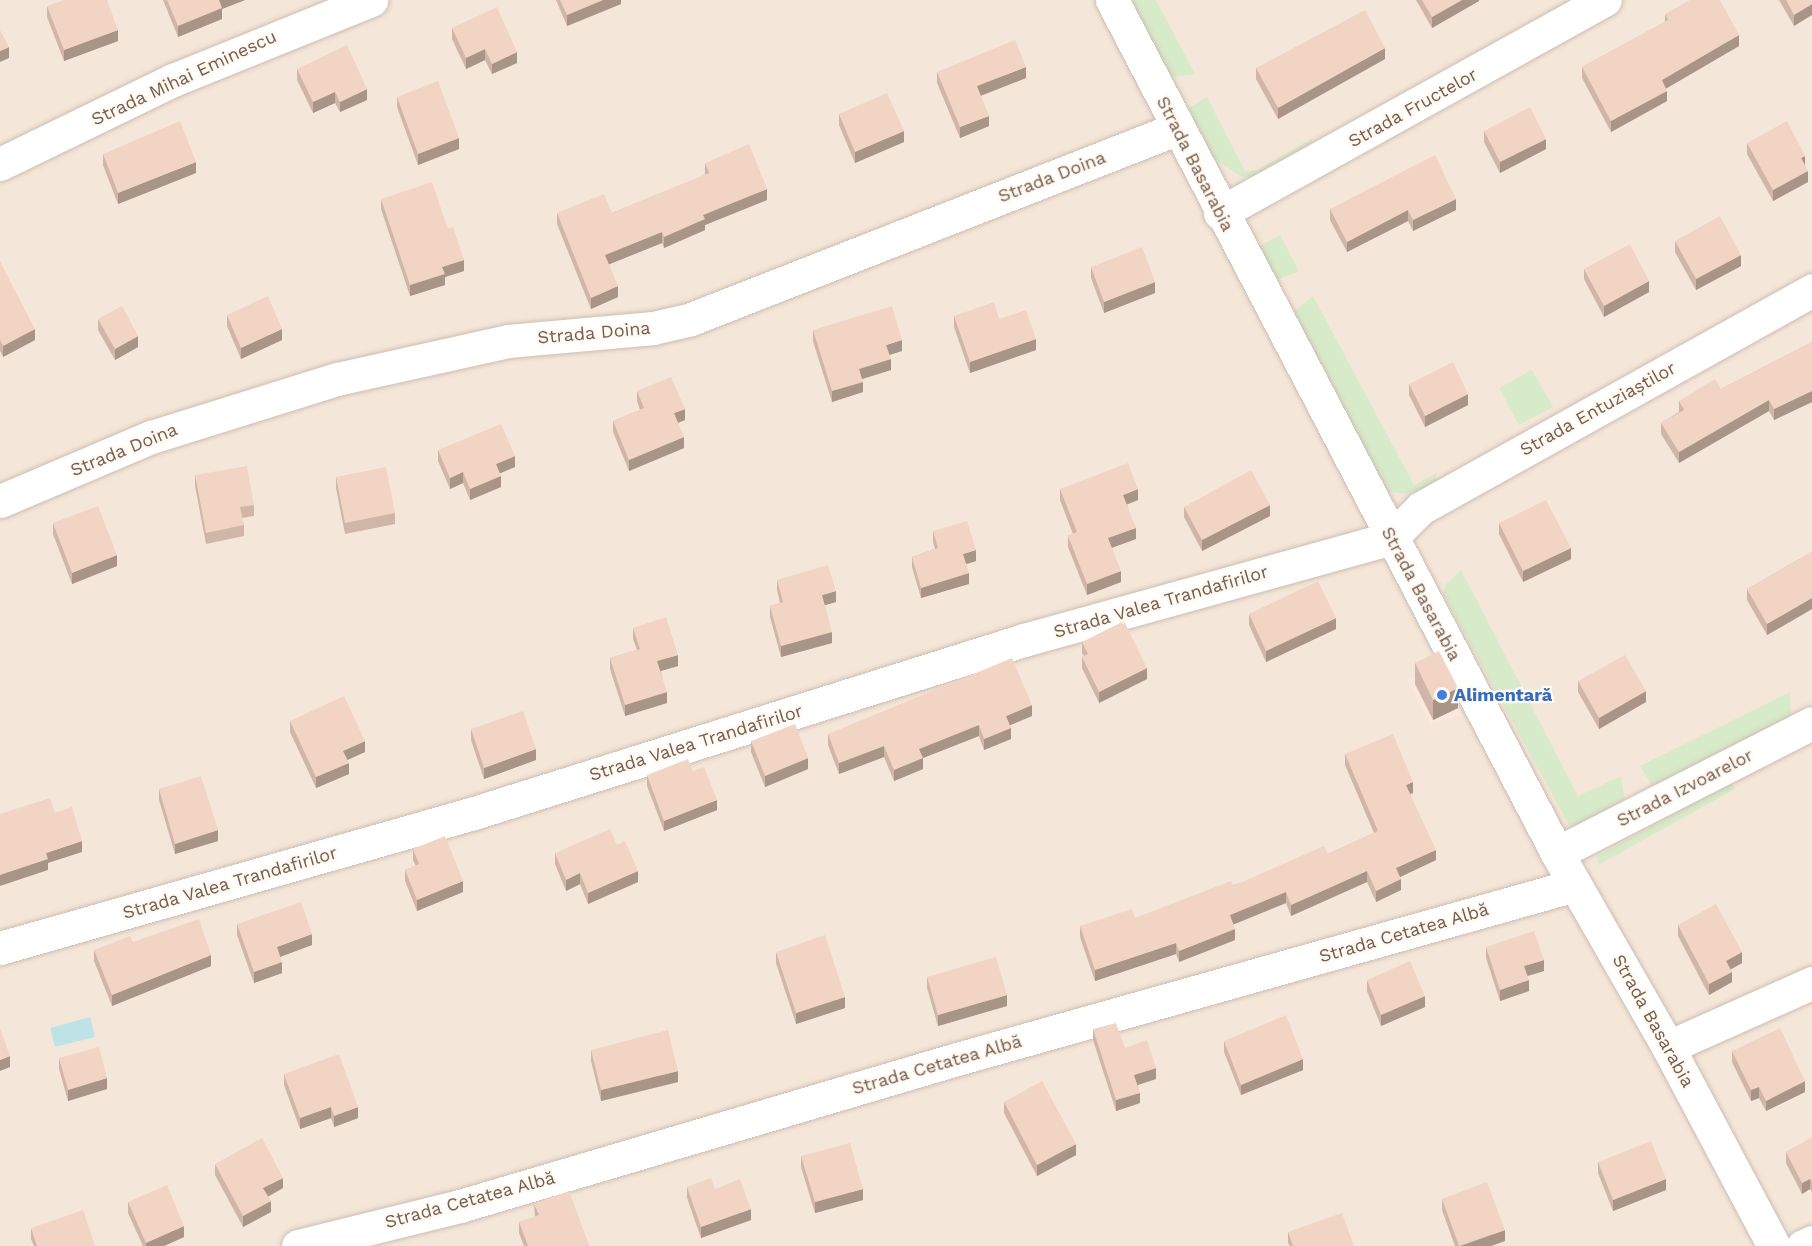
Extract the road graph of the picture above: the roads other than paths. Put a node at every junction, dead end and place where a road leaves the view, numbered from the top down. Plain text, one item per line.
1 (371, 0) edge
2 (1112, 0) edge
3 (1605, 0) edge
4 (1176, 129) junction
5 (0, 164) edge
6 (1220, 213) junction
7 (1812, 290) edge
8 (0, 501) edge
9 (1391, 538) junction
10 (1812, 723) edge
11 (1557, 853) junction
12 (1575, 885) junction
13 (0, 948) edge
14 (1812, 983) edge
15 (1668, 1047) junction
16 (1812, 1242) edge
17 (1778, 1245) edge
18 (298, 1246) edge

1 - 5 street, Strada Mihai Eminescu
2 - 4 street, Strada Basarabia
3 - 6 street, Strada Fructelor
4 - 6 street, Strada Basarabia
4 - 8 street, Strada Doina
6 - 9 street, Strada Basarabia
7 - 9 street, Strada Entuziaștilor
9 - 11 street, Strada Basarabia
9 - 13 street, Strada Valea Trandafirilor
10 - 11 street, Strada Izvoarelor
11 - 12 street, Strada Basarabia
12 - 15 street, Strada Basarabia
12 - 18 street, Strada Cetatea Albă
14 - 15 street
15 - 17 street, Strada Basarabia
16 - 17 street

